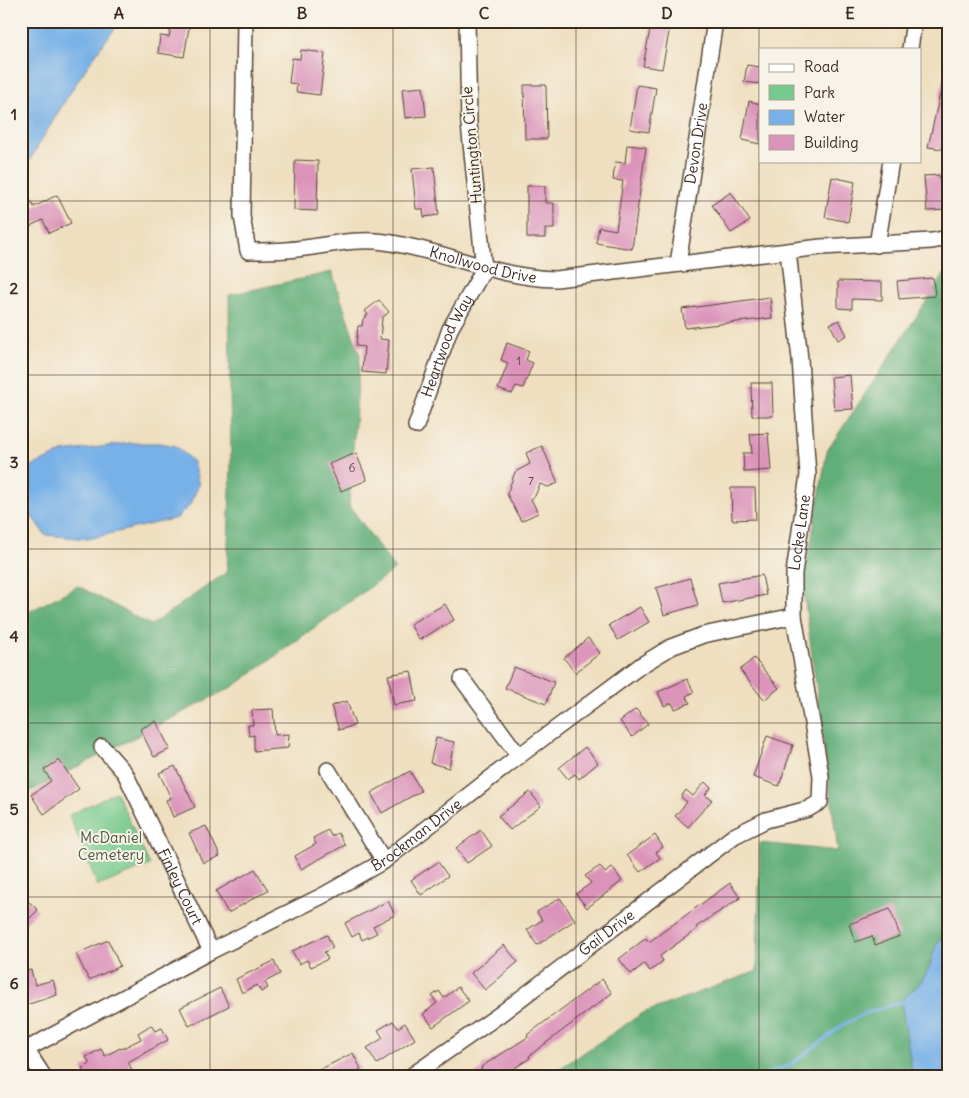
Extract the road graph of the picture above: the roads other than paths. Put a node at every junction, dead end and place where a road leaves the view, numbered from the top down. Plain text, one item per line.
1 (245, 21) edge
2 (467, 21) edge
3 (715, 21) edge
4 (914, 21) edge
5 (910, 48) edge
6 (891, 162) edge
7 (948, 238) edge
8 (877, 245) junction
9 (788, 251) junction
10 (678, 264) junction
11 (484, 269) junction
12 (416, 426) dead end
13 (794, 616) junction
14 (462, 679) dead end
15 (102, 747) dead end
16 (519, 756) junction
17 (328, 770) dead end
18 (812, 808) joint
19 (384, 861) junction
20 (212, 951) junction
21 (24, 1046) edge
22 (44, 1077) edge
23 (410, 1077) edge

1 - 11 street, Knollwood Drive
2 - 11 street, Huntington Circle
3 - 10 street, Devon Drive
4 - 5 street
6 - 8 street
7 - 8 street, Knollwood Drive
8 - 9 street, Knollwood Drive
9 - 10 street, Knollwood Drive
9 - 13 street, Locke Lane
10 - 11 street, Knollwood Drive
11 - 12 street, Heartwood Way
13 - 16 street, Brockman Drive
13 - 18 street, Locke Lane
14 - 16 street
15 - 20 street, Finley Court
16 - 19 street, Brockman Drive
17 - 19 street
18 - 23 street, Gail Drive
19 - 20 street, Brockman Drive
20 - 21 street, Brockman Drive
21 - 22 street

